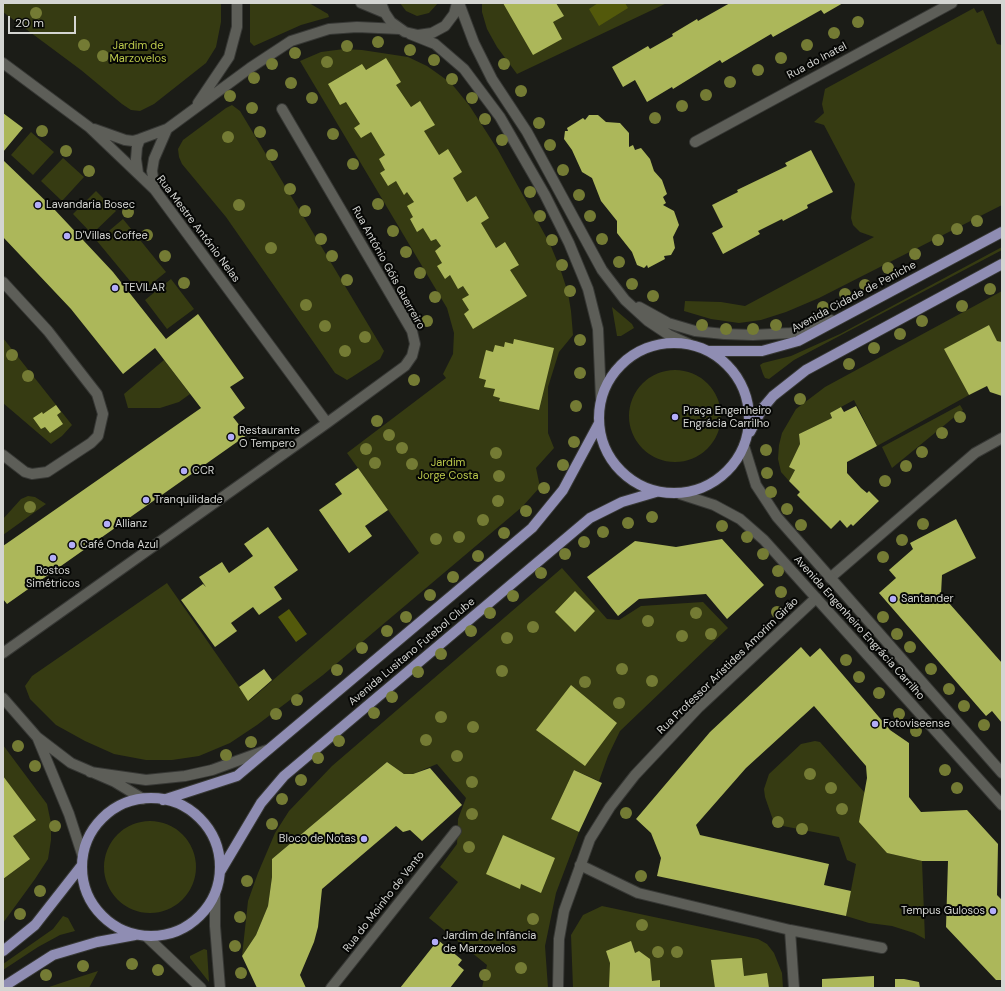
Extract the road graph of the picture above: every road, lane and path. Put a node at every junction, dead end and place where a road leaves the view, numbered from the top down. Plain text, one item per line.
1 (237, 3) edge
2 (361, 3) edge
3 (381, 3) edge
4 (458, 3) edge
5 (952, 3) edge
6 (385, 14) junction
7 (400, 29) junction
8 (410, 34) junction
9 (3, 62) edge
10 (282, 109) dead end
11 (192, 112) junction
12 (89, 127) junction
13 (167, 129) junction
14 (140, 139) junction
15 (695, 142) dead end
16 (138, 173) junction
17 (155, 190) junction
18 (1002, 232) edge
19 (1002, 264) edge
20 (3, 282) edge
21 (625, 300) junction
22 (848, 315) junction
23 (689, 344) junction
24 (708, 351) junction
25 (601, 400) junction
26 (327, 423) junction
27 (599, 423) junction
28 (1002, 438) edge
29 (745, 441) junction
30 (3, 455) edge
31 (656, 492) junction
32 (680, 494) junction
33 (830, 578) junction
34 (816, 598) junction
35 (3, 652) edge
36 (3, 698) edge
37 (37, 737) junction
38 (268, 750) junction
39 (90, 772) junction
40 (1002, 773) edge
41 (143, 799) junction
42 (163, 800) junction
43 (1002, 805) edge
44 (456, 831) dead end
45 (82, 854) junction
46 (82, 865) junction
47 (580, 865) junction
48 (220, 872) junction
49 (215, 894) junction
50 (790, 930) junction
51 (135, 935) junction
52 (147, 937) junction
53 (882, 948) dead end
54 (3, 951) edge
55 (3, 987) edge
56 (201, 988) edge
57 (220, 988) edge
58 (331, 988) edge
59 (558, 988) edge
60 (794, 988) edge

1 - 11 street
2 - 6 street
3 - 6 street
4 - 8 street
4 - 21 street
5 - 15 street, Rua do Inatel
6 - 7 street
7 - 8 street
7 - 11 street
8 - 25 street
9 - 12 street, Rua Mestre António Nelas
10 - 26 street, Rua António Góis Guerreiro
11 - 13 street
12 - 14 street
12 - 16 street, Rua Mestre António Nelas
13 - 14 street
13 - 17 street
14 - 16 street
16 - 17 street, Rua Mestre António Nelas
17 - 26 street, Rua Mestre António Nelas
18 - 22 main road, Avenida Cidade de Peniche
19 - 29 main road
20 - 30 street
21 - 22 street
21 - 23 street
22 - 24 main road, Avenida Cidade de Peniche
23 - 24 main road
23 - 25 main road
24 - 29 main road
25 - 27 main road
26 - 35 street, Rua António Góis Guerreiro
27 - 31 main road
27 - 38 main road, Avenida Lusitano Futebol Clube
28 - 33 street
29 - 32 main road
29 - 33 street, Avenida Engenheiro Engrácia Carrilho
31 - 32 main road
31 - 48 main road, Avenida Lusitano Futebol Clube
32 - 34 street, Avenida Engenheiro Engrácia Carrilho
33 - 40 street, Avenida Engenheiro Engrácia Carrilho
34 - 43 street, Avenida Engenheiro Engrácia Carrilho
34 - 47 street, Rua Professor Aristides Amorim Girão
36 - 37 street
37 - 39 street
37 - 45 street
38 - 39 street
38 - 42 main road, Avenida Lusitano Futebol Clube
39 - 41 street
41 - 42 main road
41 - 45 main road
42 - 48 main road
44 - 58 street, Rua do Moinho de Vento
45 - 46 main road
46 - 51 main road
46 - 54 main road
47 - 50 street
47 - 59 street, Rua Professor Aristides Amorim Girão
48 - 49 main road
49 - 52 main road
49 - 57 street
50 - 53 street
50 - 60 street
51 - 52 main road
51 - 55 main road
52 - 56 street

